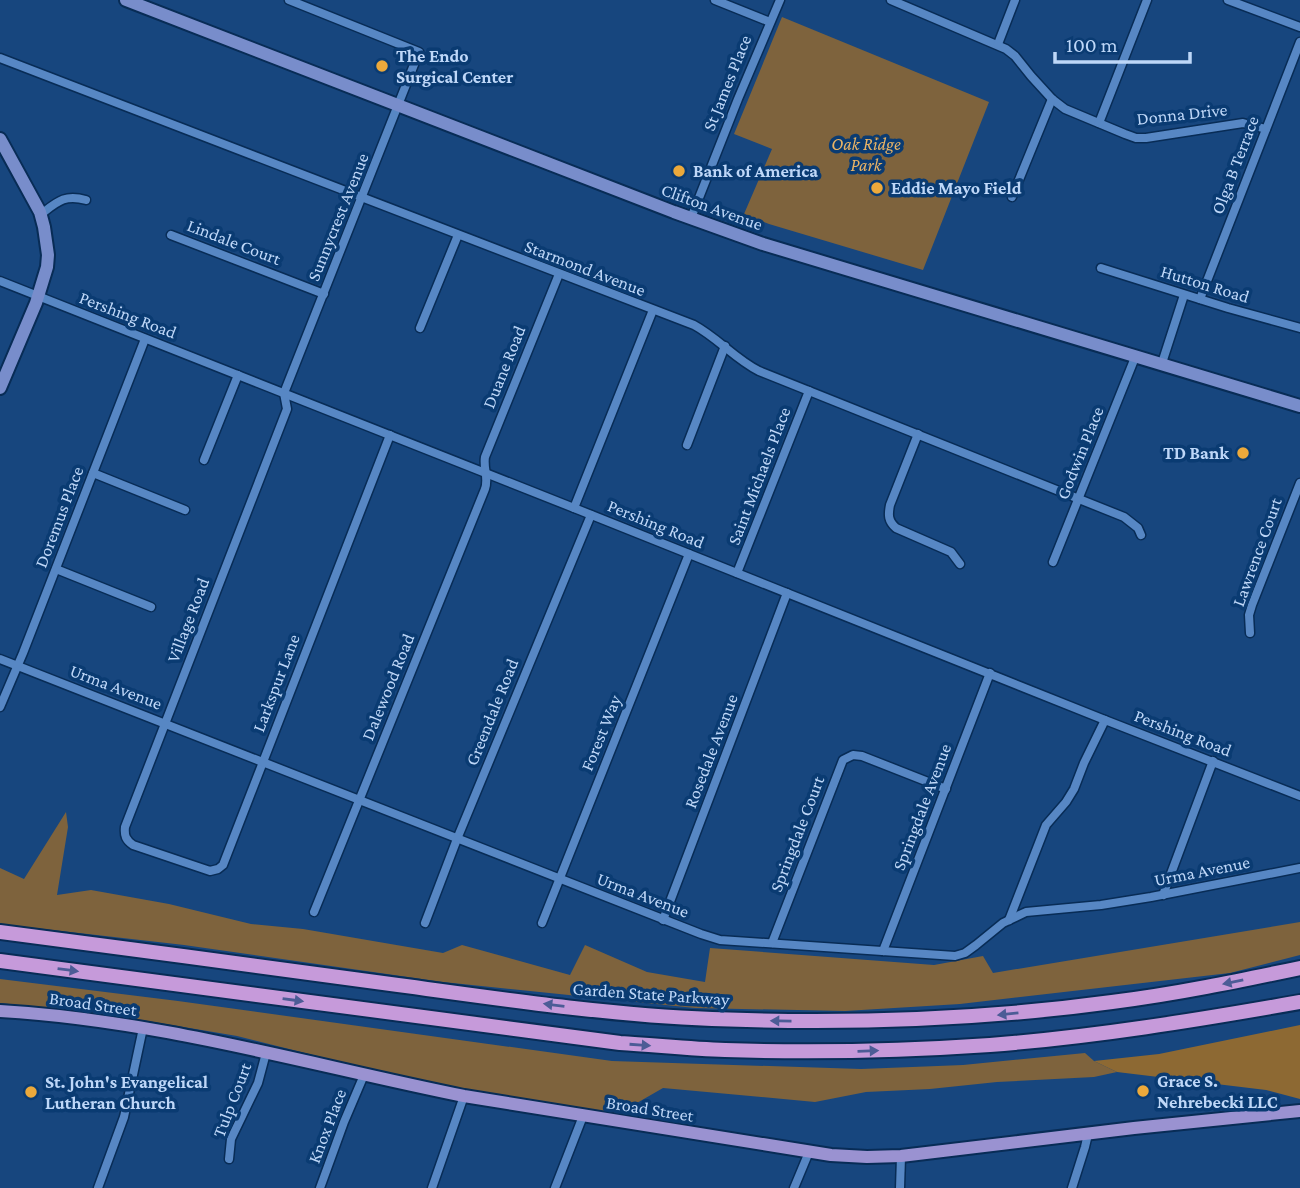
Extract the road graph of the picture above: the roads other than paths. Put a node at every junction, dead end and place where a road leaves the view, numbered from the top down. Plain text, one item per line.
1 (125, 0) edge
2 (289, 0) edge
3 (715, 0) edge
4 (780, 0) edge
5 (1015, 0) edge
6 (1147, 0) edge
7 (1228, 0) edge
8 (896, 1) edge
9 (769, 22) junction
10 (1300, 27) edge
11 (1300, 42) edge
12 (998, 44) junction
13 (0, 58) edge
14 (1052, 99) junction
15 (399, 106) junction
16 (1098, 123) junction
17 (1266, 130) junction
18 (0, 139) edge
19 (1012, 197) dead end
20 (362, 198) junction
21 (86, 200) dead end
22 (40, 215) junction
23 (691, 218) junction
24 (171, 235) dead end
25 (458, 235) junction
26 (1101, 268) dead end
27 (559, 274) junction
28 (0, 282) edge
29 (324, 294) junction
30 (1184, 295) junction
31 (38, 297) junction
32 (1200, 299) junction
33 (653, 310) junction
34 (420, 328) dead end
35 (1300, 328) edge
36 (145, 339) junction
37 (725, 346) junction
38 (1136, 355) junction
39 (1162, 363) junction
40 (238, 375) junction
41 (0, 388) edge
42 (809, 391) junction
43 (284, 393) junction
44 (1300, 406) edge
45 (390, 435) junction
46 (918, 435) junction
47 (687, 444) dead end
48 (204, 460) dead end
49 (93, 473) junction
50 (486, 473) junction
51 (1300, 483) edge
52 (1079, 499) junction
53 (574, 508) junction
54 (185, 510) dead end
55 (591, 515) junction
56 (1141, 535) dead end
57 (689, 554) junction
58 (1053, 562) dead end
59 (960, 564) dead end
60 (56, 569) junction
61 (737, 573) junction
62 (787, 593) junction
63 (150, 607) dead end
64 (1250, 633) dead end
65 (0, 659) edge
66 (18, 666) junction
67 (990, 673) junction
68 (0, 707) edge
69 (1105, 720) junction
70 (165, 724) junction
71 (1213, 761) junction
72 (262, 762) junction
73 (946, 789) junction
74 (1300, 796) edge
75 (359, 800) junction
76 (457, 839) junction
77 (144, 849) joint
78 (1300, 868) edge
79 (559, 879) junction
80 (1163, 895) junction
81 (314, 912) dead end
82 (663, 920) junction
83 (1009, 920) junction
84 (425, 923) dead end
85 (542, 923) dead end
86 (0, 932) edge
87 (772, 943) junction
88 (883, 951) junction
89 (0, 961) edge
90 (1300, 968) edge
91 (1300, 1002) edge
92 (0, 1012) edge
93 (143, 1028) junction
94 (266, 1053) junction
95 (364, 1074) junction
96 (464, 1096) junction
97 (1300, 1111) edge
98 (583, 1116) junction
99 (1088, 1133) junction
100 (809, 1152) junction
101 (901, 1156) junction
102 (229, 1159) dead end
103 (98, 1188) edge
104 (320, 1188) edge
105 (432, 1188) edge
106 (555, 1188) edge
107 (794, 1188) edge
108 (900, 1188) edge
109 (1073, 1188) edge

1 - 15 main road, Clifton Avenue
2 - 15 street, Sunnycrest Avenue
3 - 9 street
4 - 9 street, St James Place
5 - 12 street
6 - 16 street
7 - 10 street
8 - 12 street, Donna Drive
9 - 23 street, St James Place
11 - 17 street, Olga B Terrace
12 - 14 street, Donna Drive
13 - 20 street, Starmond Avenue
14 - 16 street, Donna Drive
14 - 19 street
15 - 20 street, Sunnycrest Avenue
15 - 23 main road, Clifton Avenue
16 - 17 street, Donna Drive
17 - 32 street, Olga B Terrace
18 - 22 main road
20 - 25 street, Starmond Avenue
20 - 29 street, Sunnycrest Avenue
21 - 22 street
22 - 31 main road
23 - 38 main road, Clifton Avenue
24 - 29 street, Lindale Court
25 - 27 street, Starmond Avenue
25 - 34 street
26 - 30 street, Hutton Road
27 - 33 street, Starmond Avenue
27 - 50 street, Duane Road
28 - 31 street, Pershing Road
29 - 43 street, Sunnycrest Avenue
30 - 32 street, Hutton Road
30 - 39 street
31 - 36 street, Pershing Road
31 - 41 main road
32 - 35 street, Hutton Road
33 - 37 street, Starmond Avenue
33 - 53 street
36 - 40 street, Pershing Road
36 - 49 street, Doremus Place
37 - 42 street, Starmond Avenue
37 - 47 street
38 - 39 main road, Clifton Avenue
38 - 52 street, Godwin Place
39 - 44 main road, Clifton Avenue
40 - 43 street, Pershing Road
40 - 48 street
42 - 46 street, Starmond Avenue
42 - 61 street, Saint Michaels Place
43 - 45 street, Pershing Road
43 - 70 street, Village Road
45 - 50 street, Pershing Road
45 - 72 street, Larkspur Lane
46 - 52 street, Starmond Avenue
46 - 59 street
49 - 54 street
49 - 60 street, Doremus Place
50 - 53 street, Pershing Road
50 - 75 street, Dalewood Road
51 - 64 street, Lawrence Court
52 - 56 street, Starmond Avenue
52 - 58 street, Godwin Place
53 - 55 street, Pershing Road
55 - 57 street, Pershing Road
55 - 76 street, Greendale Road
57 - 61 street, Pershing Road
57 - 79 street, Forest Way
60 - 63 street
60 - 66 street, Doremus Place
61 - 62 street, Pershing Road
62 - 67 street, Pershing Road
62 - 82 street, Rosedale Avenue
65 - 66 street, Urma Avenue
66 - 68 street, Doremus Place
66 - 70 street, Urma Avenue
67 - 69 street, Pershing Road
67 - 73 street, Springdale Avenue
69 - 71 street, Pershing Road
69 - 83 street
70 - 72 street, Urma Avenue
70 - 77 street, Village Road
71 - 74 street, Pershing Road
71 - 80 street
72 - 75 street, Urma Avenue
72 - 77 street, Larkspur Lane
73 - 87 street, Springdale Court
73 - 88 street, Springdale Avenue
75 - 76 street, Urma Avenue
75 - 81 street, Dalewood Road
76 - 79 street, Urma Avenue
76 - 84 street, Greendale Road
78 - 80 street, Urma Avenue
79 - 82 street, Urma Avenue
79 - 85 street, Forest Way
80 - 83 street, Urma Avenue
82 - 87 street, Urma Avenue
83 - 88 street, Urma Avenue
90 -> 86 highway, Garden State Parkway
87 - 88 street, Urma Avenue
89 -> 91 highway
92 - 93 main road, Broad Street
93 - 94 main road, Broad Street
93 - 103 street
94 - 95 main road, Broad Street
94 - 102 street, Tulp Court
95 - 96 main road, Broad Street
95 - 104 street, Knox Place
96 - 98 main road, Broad Street
96 - 105 street
97 - 99 main road, Broad Street
98 - 100 main road, Broad Street
98 - 106 street
99 - 101 main road, Broad Street
99 - 109 street
100 - 101 main road, Broad Street
100 - 107 street
101 - 108 street

